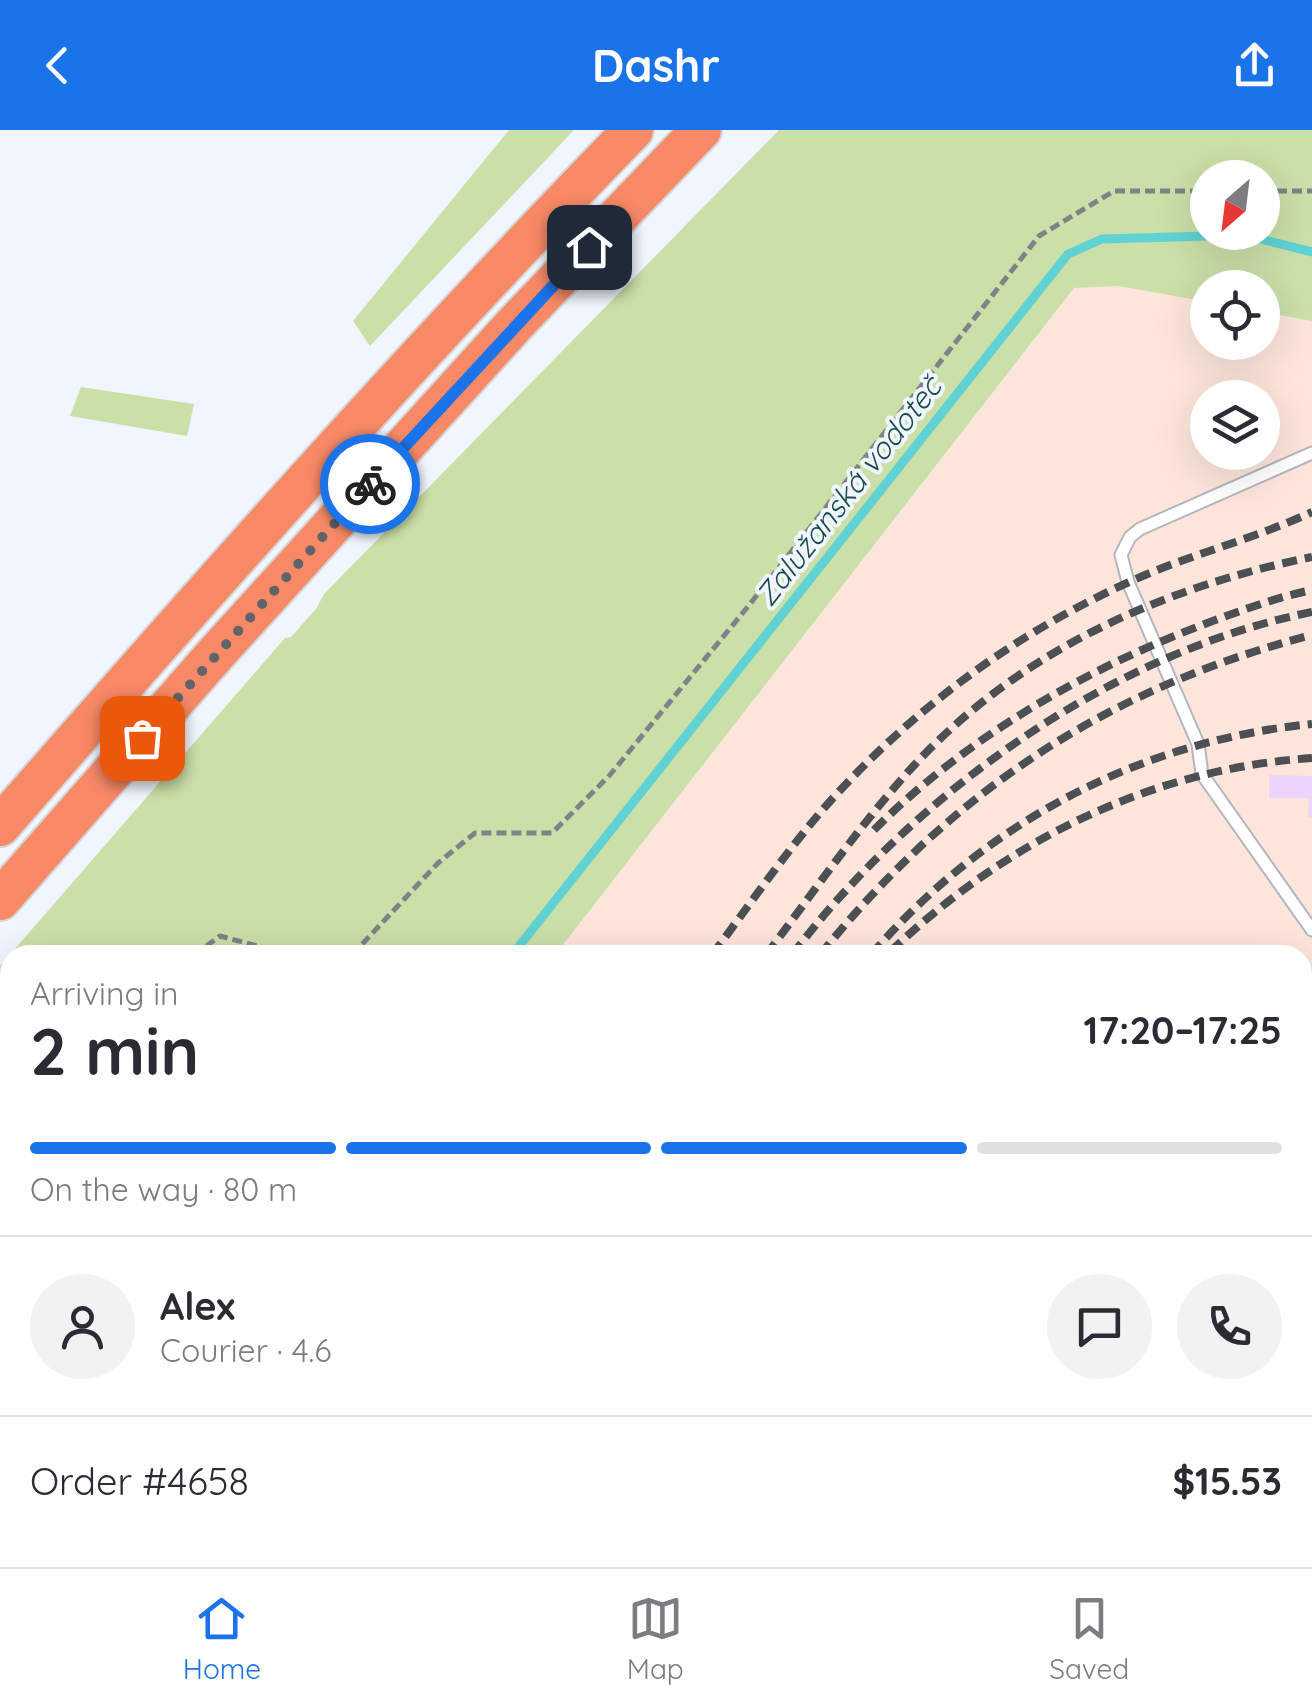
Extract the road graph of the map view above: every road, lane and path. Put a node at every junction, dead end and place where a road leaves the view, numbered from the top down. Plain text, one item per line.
1 (633, 130) edge
2 (702, 130) edge
3 (1190, 191) edge
4 (1280, 191) edge
5 (1312, 191) edge
6 (1312, 453) edge
7 (0, 826) edge
8 (0, 900) edge
9 (1312, 930) edge
10 (208, 945) edge
11 (254, 945) edge
12 (361, 945) edge

1 - 7 highway
2 - 8 highway
3 - 12 path
4 - 5 path
6 - 9 lane
10 - 11 path

